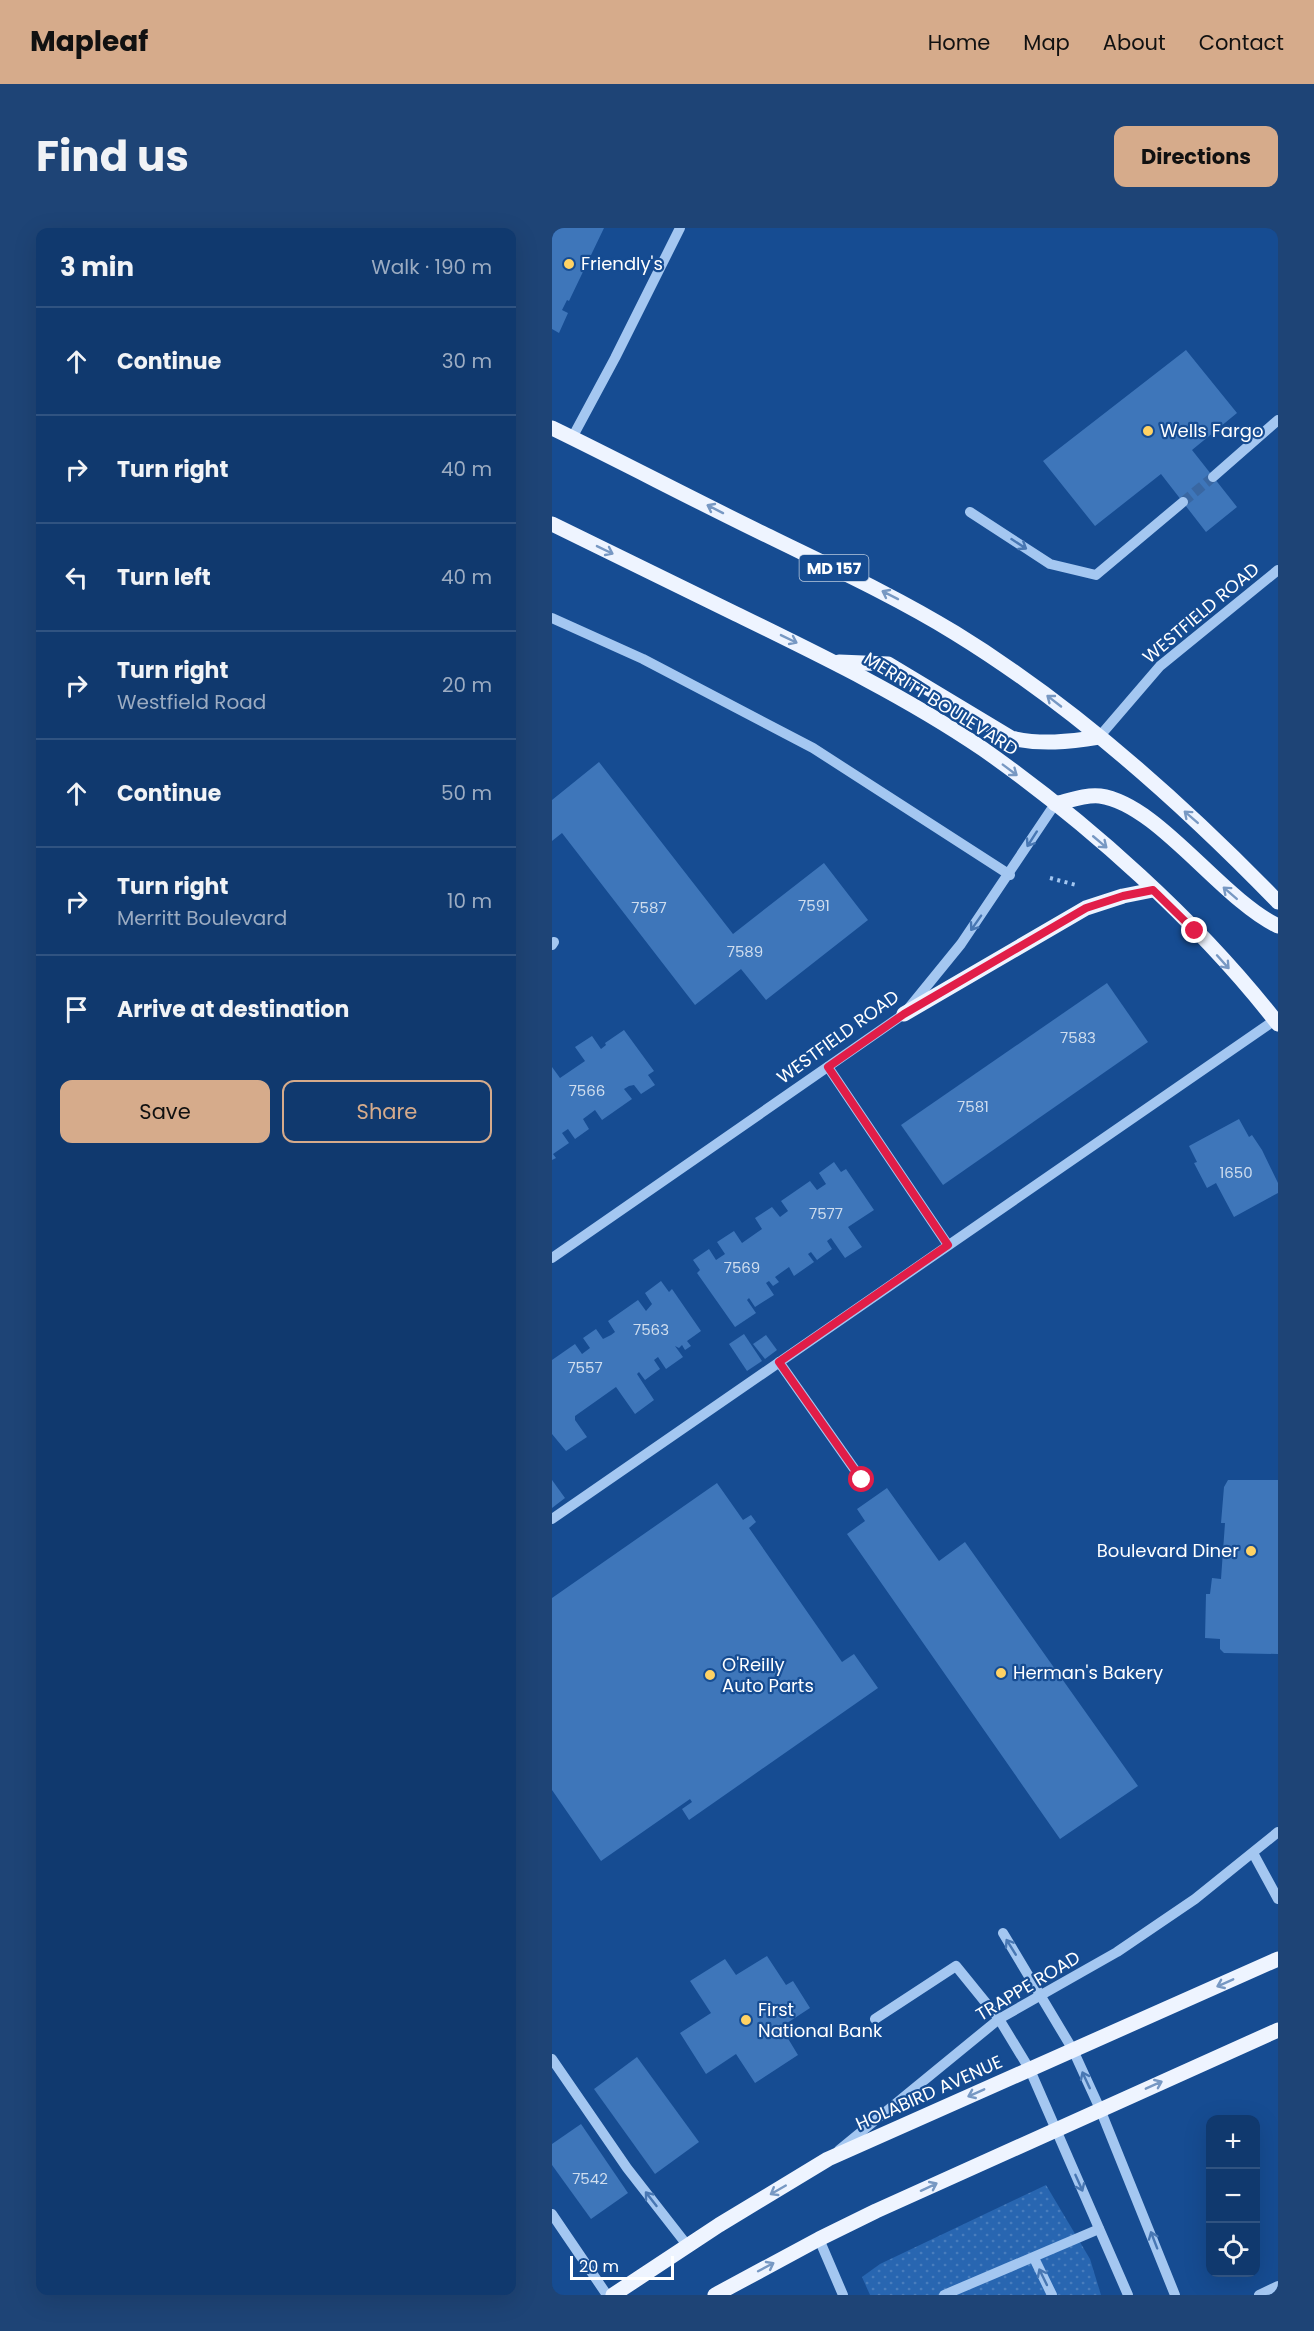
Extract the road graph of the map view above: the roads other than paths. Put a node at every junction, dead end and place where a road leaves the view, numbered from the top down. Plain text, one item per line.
1 (680, 228) edge
2 (1278, 420) edge
3 (552, 428) edge
4 (572, 438) junction
5 (1213, 477) tunnel mouth
6 (1183, 502) tunnel mouth
7 (970, 512) dead end
8 (552, 524) edge
9 (1278, 570) edge
10 (552, 618) edge
11 (835, 662) junction
12 (1099, 737) junction
13 (1055, 804) junction
14 (1010, 875) junction
15 (1153, 890) junction
16 (1278, 902) edge
17 (1278, 926) edge
18 (904, 1014) junction
19 (1277, 1022) edge
20 (828, 1067) junction
21 (948, 1245) junction
22 (552, 1258) edge
23 (779, 1362) junction
24 (862, 1480) dead end
25 (552, 1519) edge
26 (1278, 1833) edge
27 (1253, 1853) junction
28 (1278, 1899) edge
29 (1003, 1934) dead end
30 (1278, 1959) edge
31 (1042, 1995) junction
32 (875, 2019) dead end
33 (999, 2019) junction
34 (1278, 2030) edge
35 (1072, 2050) junction
36 (552, 2059) edge
37 (1030, 2070) junction
38 (1100, 2109) junction
39 (1055, 2130) junction
40 (828, 2159) junction
41 (552, 2214) edge
42 (1099, 2229) junction
43 (819, 2239) junction
44 (687, 2245) junction
45 (1034, 2258) junction
46 (1278, 2286) edge
47 (607, 2295) edge
48 (613, 2295) edge
49 (715, 2295) edge
50 (843, 2295) edge
51 (944, 2295) edge
52 (1052, 2295) edge
53 (1128, 2295) edge
54 (1175, 2295) edge
55 (1259, 2295) edge

1 - 4 street
2 - 5 street
3 - 4 main road, MD 157
12 -> 4 main road, MD 157
7 -> 6 street
8 -> 11 main road, MERRITT BOULEVARD
9 - 12 street, WESTFIELD ROAD
10 - 14 street
11 - 12 main road
11 -> 13 main road, MERRITT BOULEVARD
16 -> 12 main road, MD 157
13 -> 14 street, WESTFIELD ROAD
13 -> 15 main road, MERRITT BOULEVARD
17 -> 13 main road
14 -> 18 street, WESTFIELD ROAD
15 - 18 main road
15 -> 19 main road, MERRITT BOULEVARD
18 - 20 street, WESTFIELD ROAD
19 - 21 street
20 - 21 street
20 - 22 street, WESTFIELD ROAD
21 - 23 street
23 - 24 street
23 - 25 street
26 - 27 street, TRAPPE ROAD
27 - 28 street
27 - 31 street, TRAPPE ROAD
31 -> 29 street
30 -> 35 main road, HOLABIRD AVENUE
31 - 33 street, TRAPPE ROAD
31 - 35 street
32 - 33 street
33 - 37 street
33 - 40 street, TRAPPE ROAD
38 -> 34 main road
35 - 37 main road, HOLABIRD AVENUE
38 -> 35 street
44 -> 36 street
37 - 39 street
37 -> 40 main road, HOLABIRD AVENUE
38 - 39 main road
54 -> 38 street
39 -> 42 street
43 -> 39 main road
40 -> 44 main road, HOLABIRD AVENUE
41 - 47 street
42 - 45 street
42 - 53 street
49 -> 43 main road
43 - 50 street
44 - 48 main road, HOLABIRD AVENUE
45 - 51 street
52 -> 45 street
46 - 55 street

